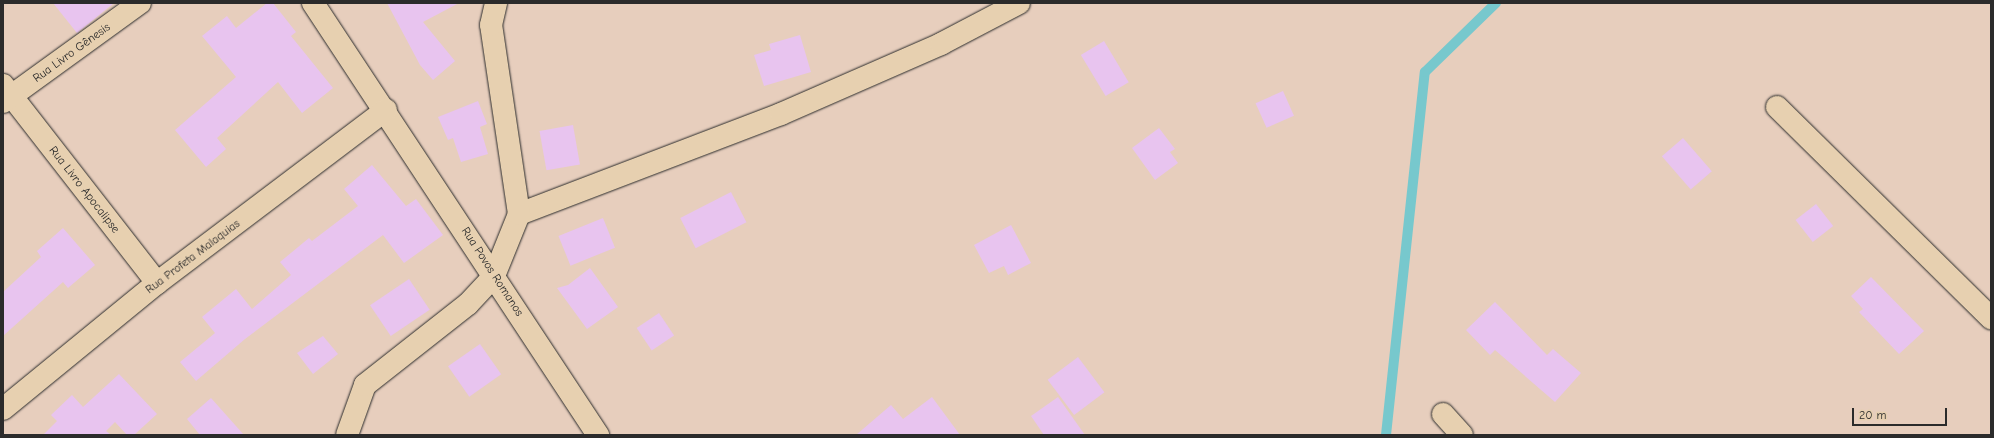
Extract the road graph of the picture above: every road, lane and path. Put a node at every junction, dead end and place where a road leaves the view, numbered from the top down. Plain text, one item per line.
1 (140, 3) edge
2 (313, 3) edge
3 (496, 3) edge
4 (1019, 3) edge
5 (6, 95) edge
6 (1777, 107) dead end
7 (386, 110) junction
8 (519, 214) junction
9 (494, 276) junction
10 (157, 283) junction
11 (1991, 318) edge
12 (3, 409) edge
13 (1444, 414) dead end
14 (347, 435) edge
15 (598, 435) edge
16 (1462, 435) edge

1 - 5 street, Rua Livro Gênesis
2 - 7 street, Rua Povos Romanos
3 - 8 street
4 - 8 street
5 - 10 street, Rua Livro Apocalipse
6 - 11 street
7 - 9 street, Rua Povos Romanos
7 - 10 street, Rua Profeta Malaquias
8 - 9 street
9 - 14 street
9 - 15 street, Rua Povos Romanos
10 - 12 street, Rua Profeta Malaquias
13 - 16 street

